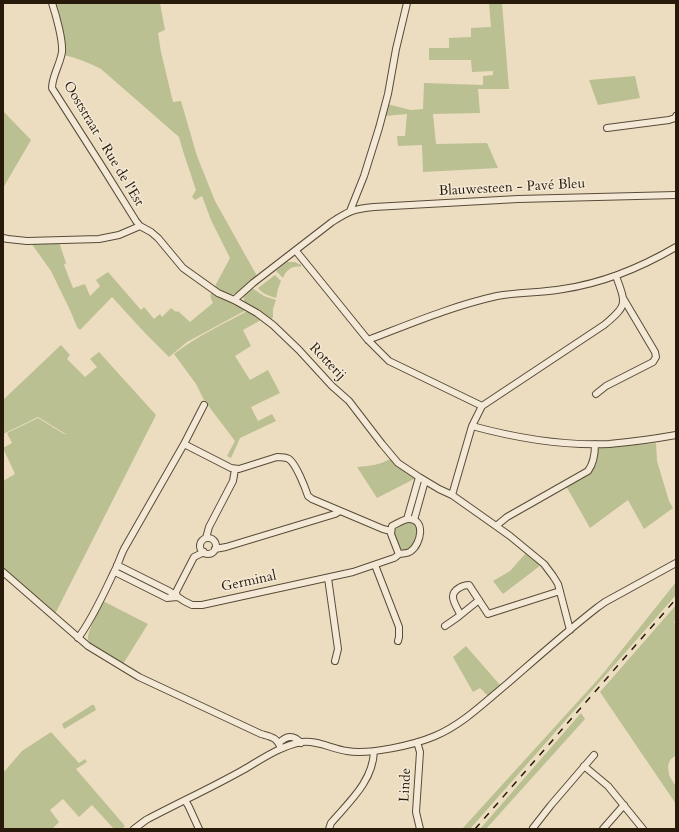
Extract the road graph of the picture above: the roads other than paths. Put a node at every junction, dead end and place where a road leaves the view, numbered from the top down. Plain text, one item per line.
1 (52, 3) edge
2 (407, 3) edge
3 (676, 116) edge
4 (606, 128) dead end
5 (676, 195) edge
6 (350, 211) junction
7 (140, 226) junction
8 (3, 238) edge
9 (675, 249) edge
10 (296, 251) junction
11 (616, 276) junction
12 (623, 297) junction
13 (234, 300) junction
14 (368, 340) junction
15 (596, 394) dead end
16 (204, 405) dead end
17 (482, 406) junction
18 (472, 426) junction
19 (676, 435) edge
20 (184, 444) junction
21 (595, 444) junction
22 (235, 469) junction
23 (422, 479) junction
24 (452, 495) junction
25 (340, 511) junction
26 (407, 519) junction
27 (414, 520) junction
28 (496, 526) junction
29 (391, 531) junction
30 (206, 538) junction
31 (216, 549) junction
32 (204, 552) junction
33 (400, 554) junction
34 (676, 563) edge
35 (117, 565) junction
36 (375, 565) junction
37 (3, 572) edge
38 (115, 572) junction
39 (328, 578) junction
40 (560, 591) junction
41 (177, 597) junction
42 (479, 600) junction
43 (460, 614) junction
44 (445, 626) dead end
45 (570, 630) junction
46 (78, 638) junction
47 (398, 642) dead end
48 (334, 661) dead end
49 (418, 742) junction
50 (280, 746) junction
51 (374, 751) junction
52 (594, 755) dead end
53 (584, 766) junction
54 (185, 800) junction
55 (624, 805) junction
56 (533, 828) dead end
57 (134, 829) edge
58 (199, 829) edge
59 (329, 829) edge
60 (420, 829) edge
61 (603, 829) edge
62 (643, 829) edge

1 - 7 street, Ooststraat - Rue de l'Est
2 - 6 street
3 - 4 street
5 - 6 street, Blauwesteen - Pavé Bleu
6 - 10 street
7 - 8 street
7 - 13 street, Rotterij
9 - 11 street
10 - 13 street
10 - 14 street
11 - 12 street
11 - 14 street
12 - 15 street
12 - 17 street
13 - 23 street, Rotterij
14 - 17 street
16 - 20 street
17 - 18 street
18 - 21 street
18 - 24 street
19 - 21 street
20 - 22 street
20 - 35 street
21 - 28 street
22 - 25 street
22 - 30 street
23 - 24 street, Rotterij
23 - 26 street
23 - 27 street
24 - 28 street, Rotterij
25 - 29 street
25 - 31 street
26 - 27 street
26 - 29 street
27 - 33 street, Germinal
28 - 40 street, Rotterij
29 - 33 street
30 - 31 street
30 - 32 street
31 - 32 street
32 - 41 street
33 - 36 street, Germinal
34 - 45 street
35 - 38 street
35 - 41 street, Germinal
36 - 39 street, Germinal
36 - 47 street
37 - 46 street
38 - 41 street, Germinal
38 - 46 street
39 - 41 street, Germinal
39 - 48 street
40 - 42 street
40 - 45 street, Rotterij
42 - 43 street
42 - 43 street
43 - 44 street
45 - 49 street
46 - 50 street
49 - 51 street
49 - 60 street, Linde
50 - 51 street
50 - 54 street
51 - 59 street
52 - 53 street
53 - 55 street
53 - 56 street
54 - 57 street
54 - 58 street
55 - 61 street
55 - 62 street

